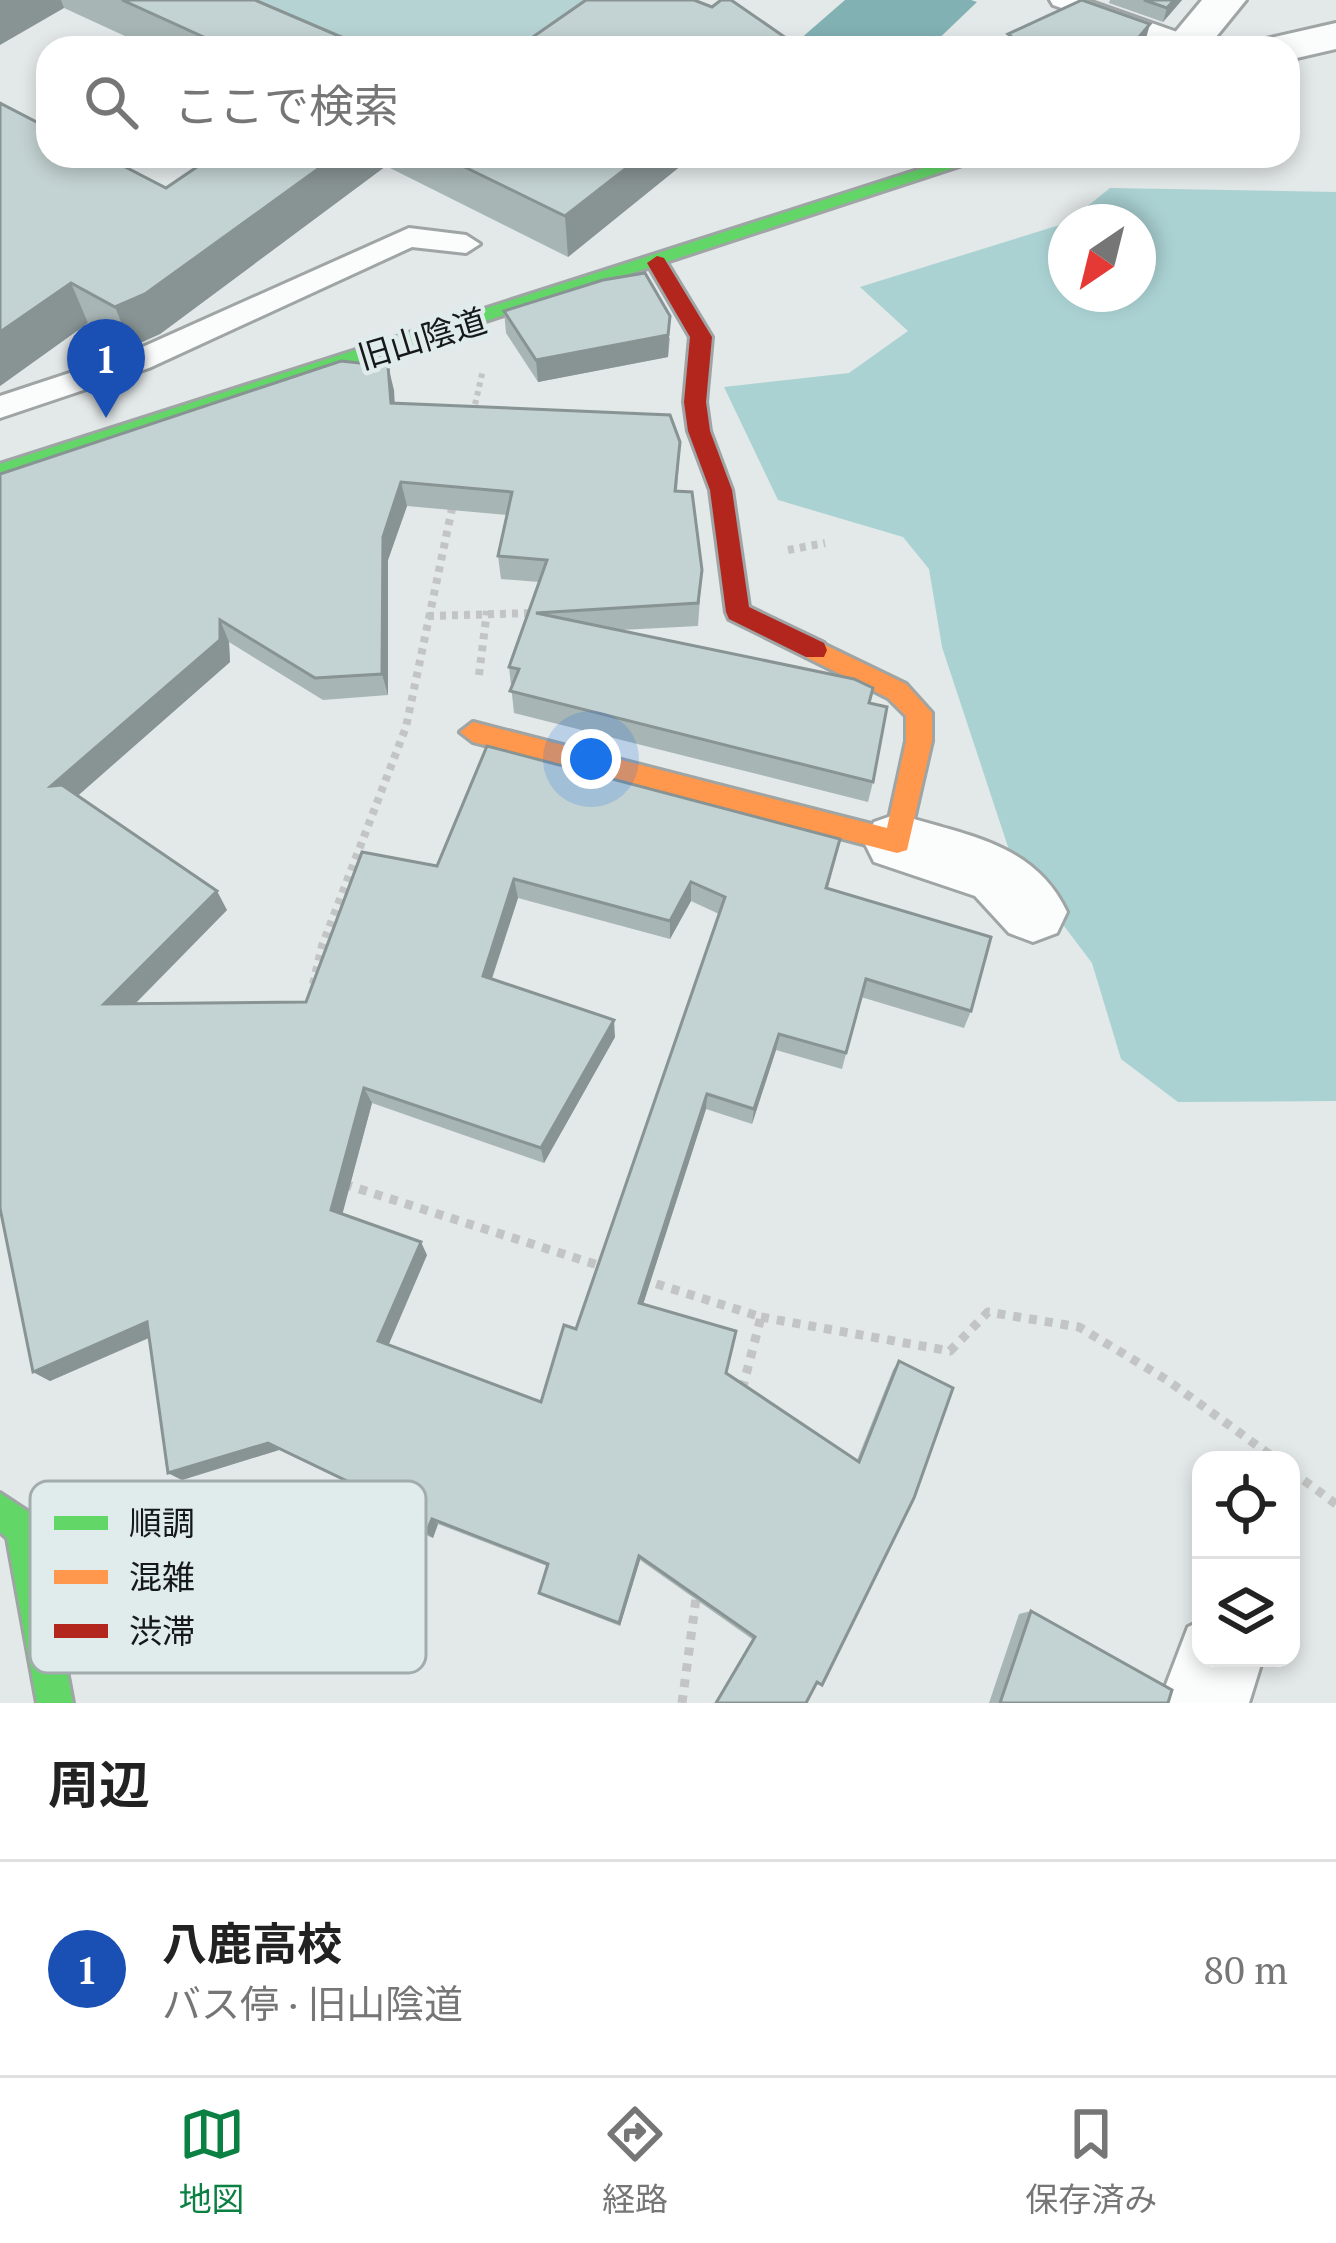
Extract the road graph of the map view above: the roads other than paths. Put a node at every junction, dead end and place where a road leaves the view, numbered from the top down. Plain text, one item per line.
1 (1062, 0) edge
2 (1225, 0) edge
3 (1158, 36) edge
4 (1194, 36) edge
5 (1336, 36) edge
6 (1300, 44) edge
7 (944, 168) edge
8 (466, 244) dead end
9 (657, 263) junction
10 (0, 407) edge
11 (0, 472) edge
12 (473, 731) dead end
13 (897, 842) junction
14 (1033, 912) dead end
15 (0, 1510) edge
16 (30, 1566) edge
17 (1216, 1667) edge
18 (50, 1673) edge
19 (55, 1703) edge
20 (1204, 1703) edge

1 - 3 lane
2 - 4 street
5 - 6 street
7 - 9 street, 旧山陰道
8 - 10 lane
9 - 11 street, 旧山陰道
9 - 13 street
12 - 13 street
13 - 14 street
15 - 16 street
17 - 20 street
18 - 19 street

